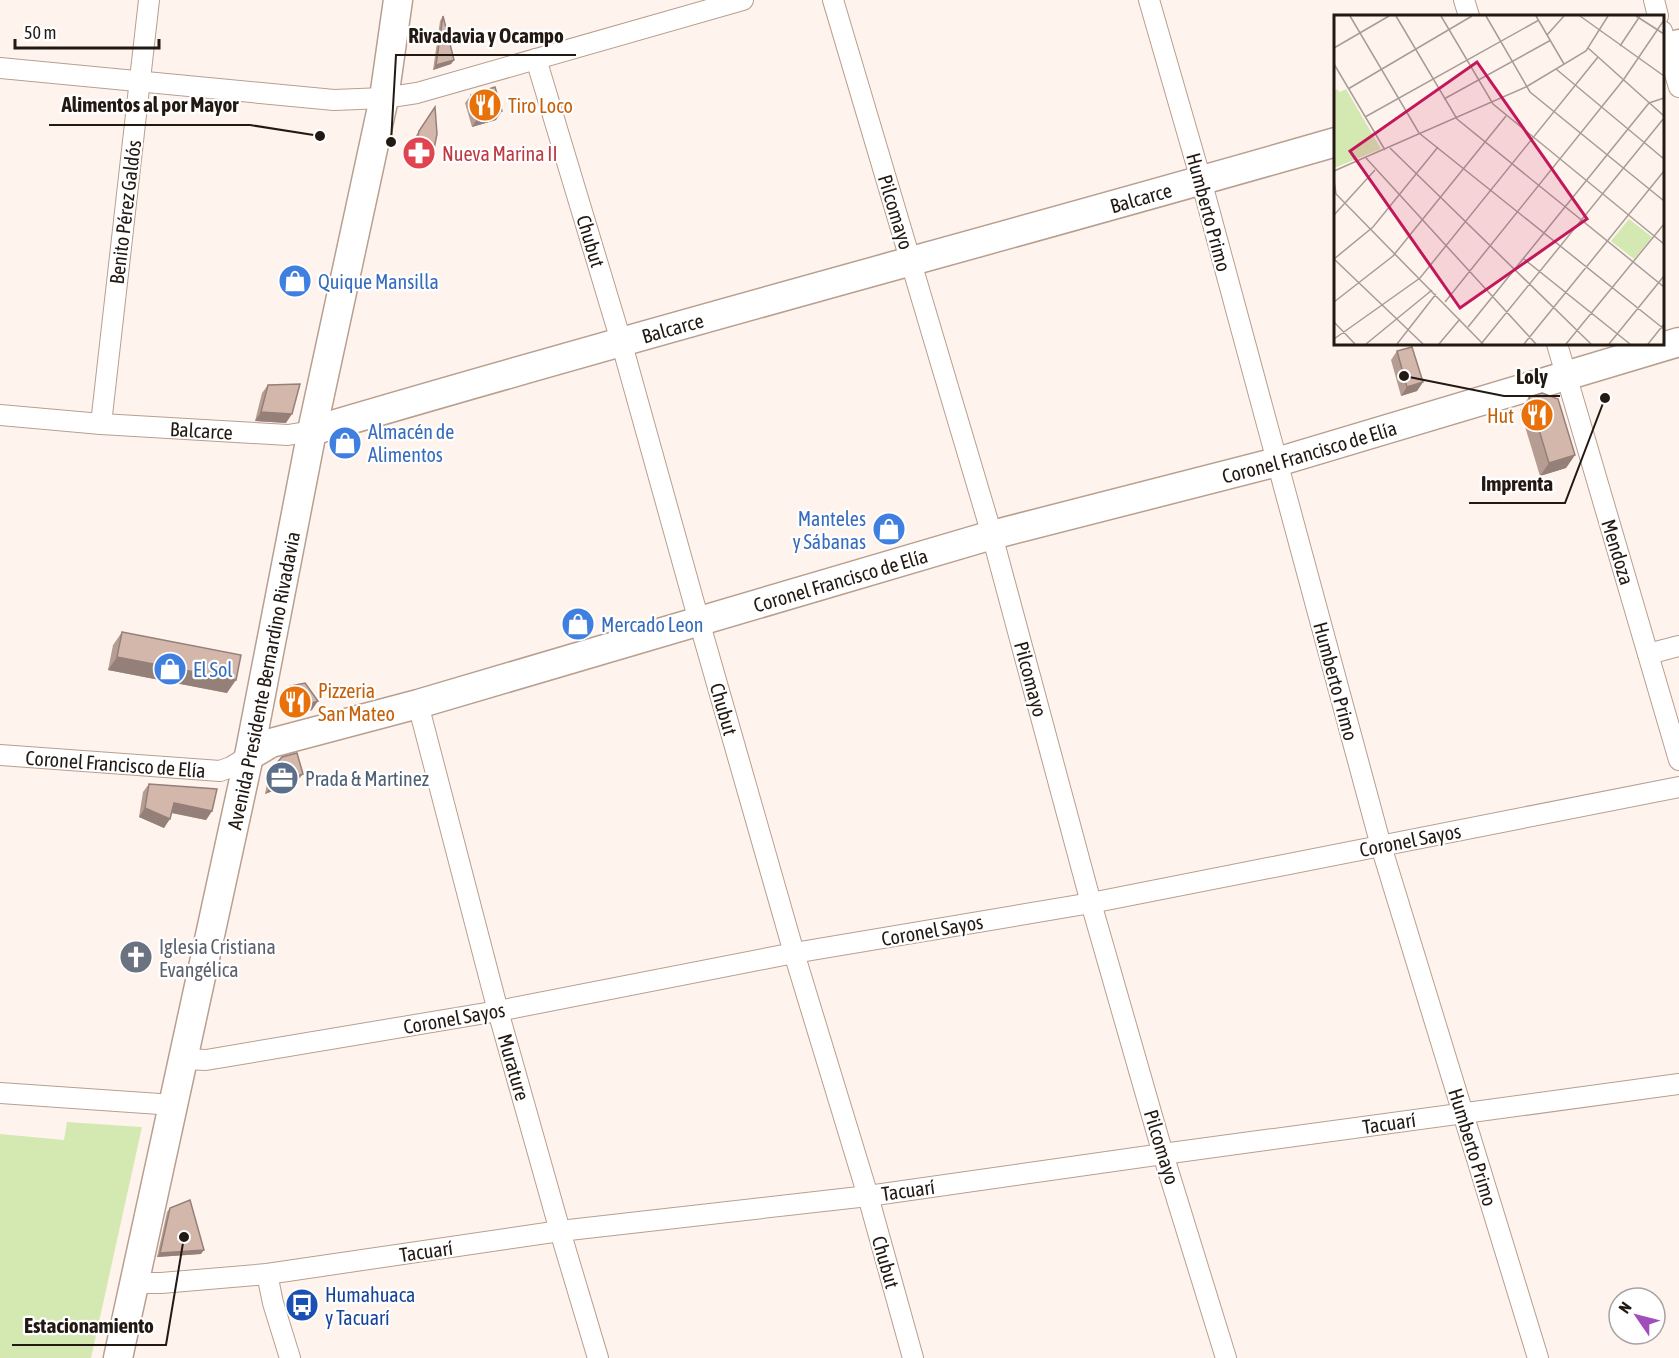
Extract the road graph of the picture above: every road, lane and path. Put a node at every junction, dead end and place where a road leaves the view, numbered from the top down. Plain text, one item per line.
1 (149, 0) edge
2 (398, 0) edge
3 (743, 0) edge
4 (833, 0) edge
5 (1149, 0) edge
6 (1464, 0) edge
7 (1654, 0) edge
8 (1469, 15) edge
9 (1658, 15) edge
10 (1668, 43) edge
11 (536, 59) junction
12 (0, 68) edge
13 (140, 81) junction
14 (1679, 87) edge
15 (384, 98) junction
16 (1334, 142) edge
17 (1201, 180) junction
18 (911, 262) junction
19 (621, 341) junction
20 (1679, 342) edge
21 (1557, 345) edge
22 (1566, 377) junction
23 (0, 415) edge
24 (101, 423) junction
25 (312, 431) junction
26 (1277, 462) junction
27 (992, 535) junction
28 (699, 621) junction
29 (1679, 646) edge
30 (1648, 654) junction
31 (418, 704) junction
32 (0, 755) edge
33 (249, 756) junction
34 (1679, 760) edge
35 (1679, 787) edge
36 (1381, 846) junction
37 (1091, 903) junction
38 (794, 953) junction
39 (498, 1011) junction
40 (184, 1059) junction
41 (1679, 1084) edge
42 (0, 1093) edge
43 (174, 1105) junction
44 (1463, 1113) junction
45 (1163, 1154) junction
46 (868, 1196) junction
47 (560, 1231) junction
48 (267, 1274) junction
49 (135, 1283) junction
50 (118, 1358) edge
51 (290, 1358) edge
52 (598, 1358) edge
53 (913, 1358) edge
54 (1226, 1358) edge
55 (1538, 1358) edge

1 - 13 street, Benito Pérez Galdós
2 - 15 street, Avenida Presidente Bernardino Rivadavia
3 - 11 street
4 - 18 street, Pilcomayo
5 - 17 street, Humberto Primo
6 - 8 street
7 - 9 street
10 - 14 street
11 - 15 street
11 - 19 street, Chubut
12 - 13 street
13 - 15 street
13 - 24 street, Benito Pérez Galdós
15 - 25 street, Avenida Presidente Bernardino Rivadavia
16 - 17 street, Balcarce
17 - 18 street, Balcarce
17 - 26 street, Humberto Primo
18 - 19 street, Balcarce
18 - 27 street, Pilcomayo
19 - 25 street, Balcarce
19 - 28 street, Chubut
20 - 22 street, Coronel Francisco de Elía
21 - 22 street, Mendoza
22 - 26 street, Coronel Francisco de Elía
22 - 30 street, Mendoza
23 - 24 street, Balcarce
24 - 25 street, Balcarce
25 - 33 street, Avenida Presidente Bernardino Rivadavia
26 - 27 street, Coronel Francisco de Elía
26 - 36 street, Humberto Primo
27 - 28 street, Coronel Francisco de Elía
27 - 37 street, Pilcomayo
28 - 31 street, Coronel Francisco de Elía
28 - 38 street, Chubut
29 - 30 street
30 - 34 street, Mendoza
31 - 33 street, Coronel Francisco de Elía
31 - 39 street, Murature
32 - 33 street, Coronel Francisco de Elía
33 - 40 street, Avenida Presidente Bernardino Rivadavia
35 - 36 street, Coronel Sayos
36 - 37 street, Coronel Sayos
36 - 44 street, Humberto Primo
37 - 38 street, Coronel Sayos
37 - 45 street, Pilcomayo
38 - 39 street, Coronel Sayos
38 - 46 street, Chubut
39 - 40 street, Coronel Sayos
39 - 47 street, Murature
40 - 43 street, Avenida Presidente Bernardino Rivadavia
41 - 44 street, Tacuarí
42 - 43 street
43 - 49 street, Avenida Presidente Bernardino Rivadavia
44 - 45 street, Tacuarí
44 - 55 street, Humberto Primo
45 - 46 street, Tacuarí
45 - 54 street, Pilcomayo
46 - 47 street, Tacuarí
46 - 53 street, Chubut
47 - 48 street, Tacuarí
47 - 52 street, Murature
48 - 49 street, Tacuarí
48 - 51 street
49 - 50 street, Avenida Presidente Bernardino Rivadavia

